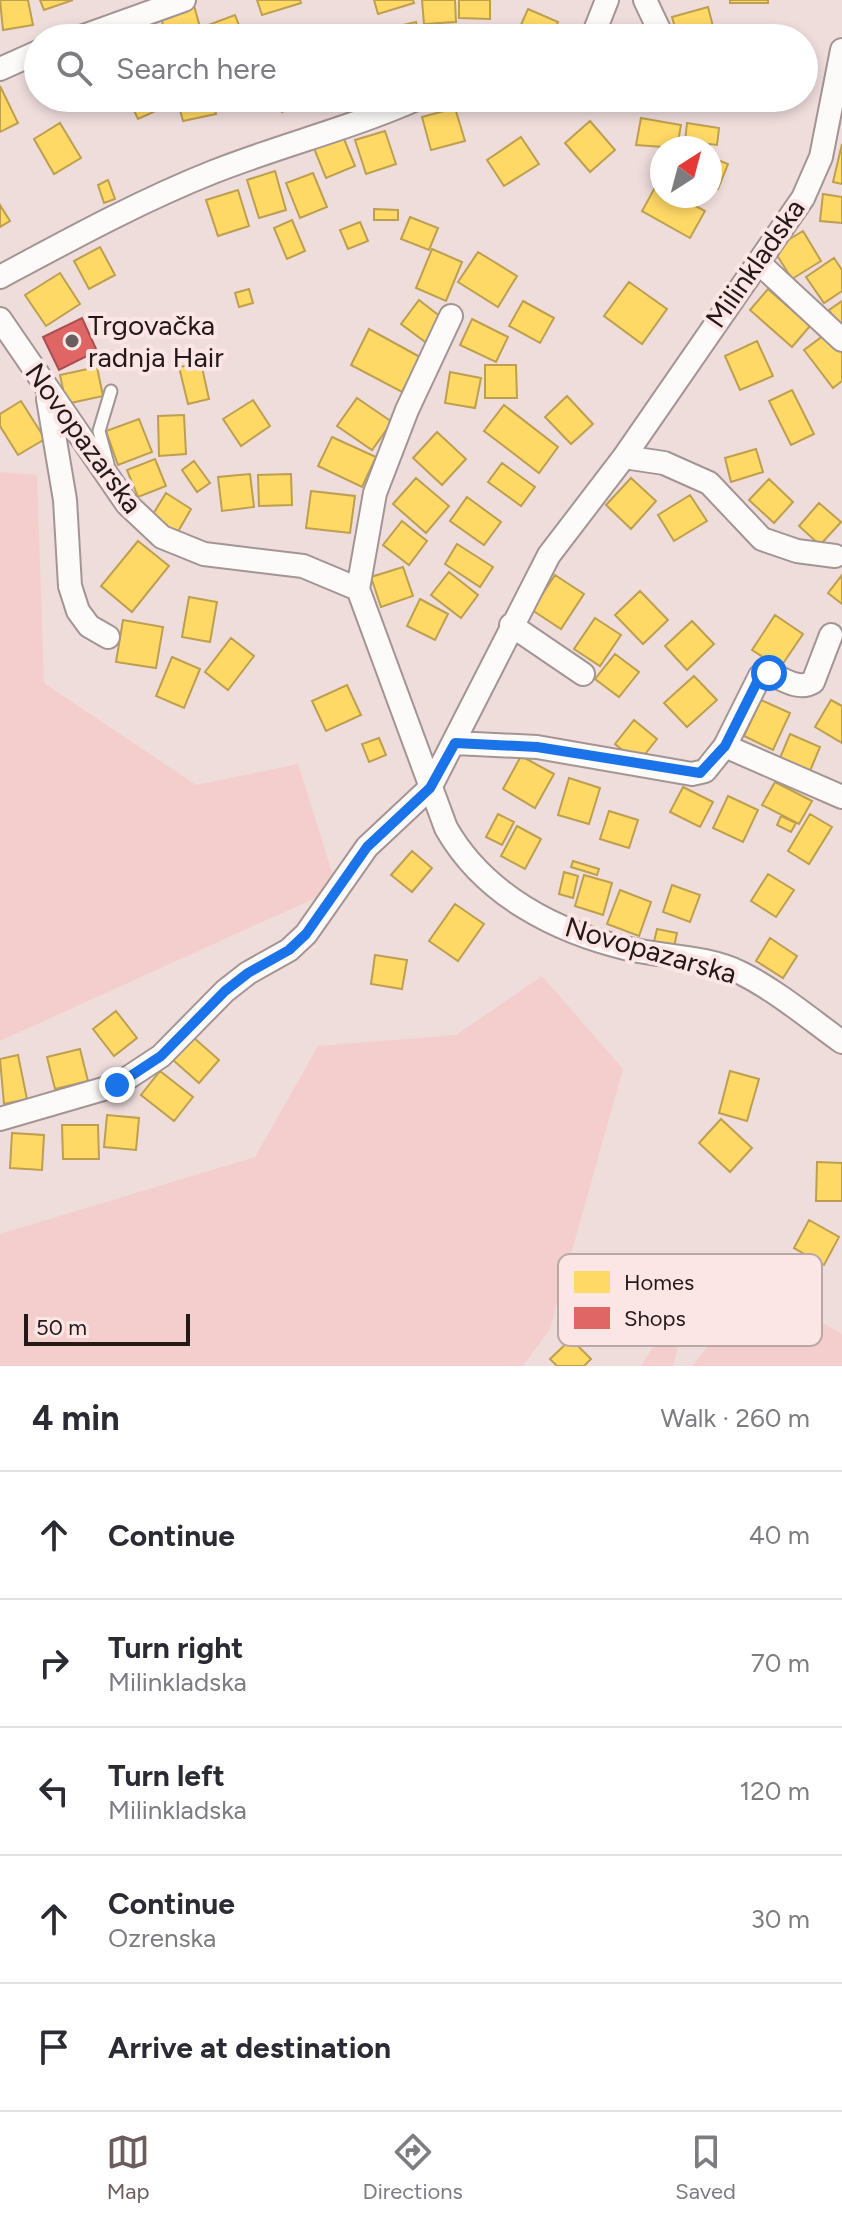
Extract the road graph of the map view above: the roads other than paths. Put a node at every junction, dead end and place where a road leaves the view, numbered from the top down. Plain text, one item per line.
1 (184, 0) edge
2 (607, 0) edge
3 (645, 0) edge
4 (117, 24) edge
5 (598, 24) edge
6 (656, 24) edge
7 (842, 50) edge
8 (24, 58) edge
9 (0, 69) edge
10 (384, 112) edge
11 (759, 263) junction
12 (0, 277) edge
13 (451, 316) dead end
14 (2, 327) edge
15 (842, 340) edge
16 (47, 390) junction
17 (111, 391) dead end
18 (624, 457) junction
19 (127, 504) junction
20 (835, 556) dead end
21 (358, 589) junction
22 (511, 625) junction
23 (831, 635) dead end
24 (108, 637) dead end
25 (583, 674) dead end
26 (455, 743) junction
27 (725, 746) junction
28 (430, 788) junction
29 (842, 797) edge
30 (842, 1042) edge
31 (0, 1119) edge

1 - 4 street
2 - 5 street
3 - 6 street
7 - 11 street, Milinkladska
8 - 9 street
10 - 12 street
11 - 15 street
11 - 18 street, Milinkladska
13 - 21 street, Novopazarska
14 - 16 street, Novopazarska
16 - 19 street, Novopazarska
16 - 24 street
17 - 19 lane
18 - 20 street
18 - 22 street, Milinkladska
19 - 21 street, Novopazarska
21 - 28 street, Novopazarska
22 - 25 street
22 - 26 street, Milinkladska
23 - 27 street
26 - 27 street
26 - 28 street, Milinkladska
27 - 29 street
28 - 30 street, Novopazarska
28 - 31 street, Milinkladska

